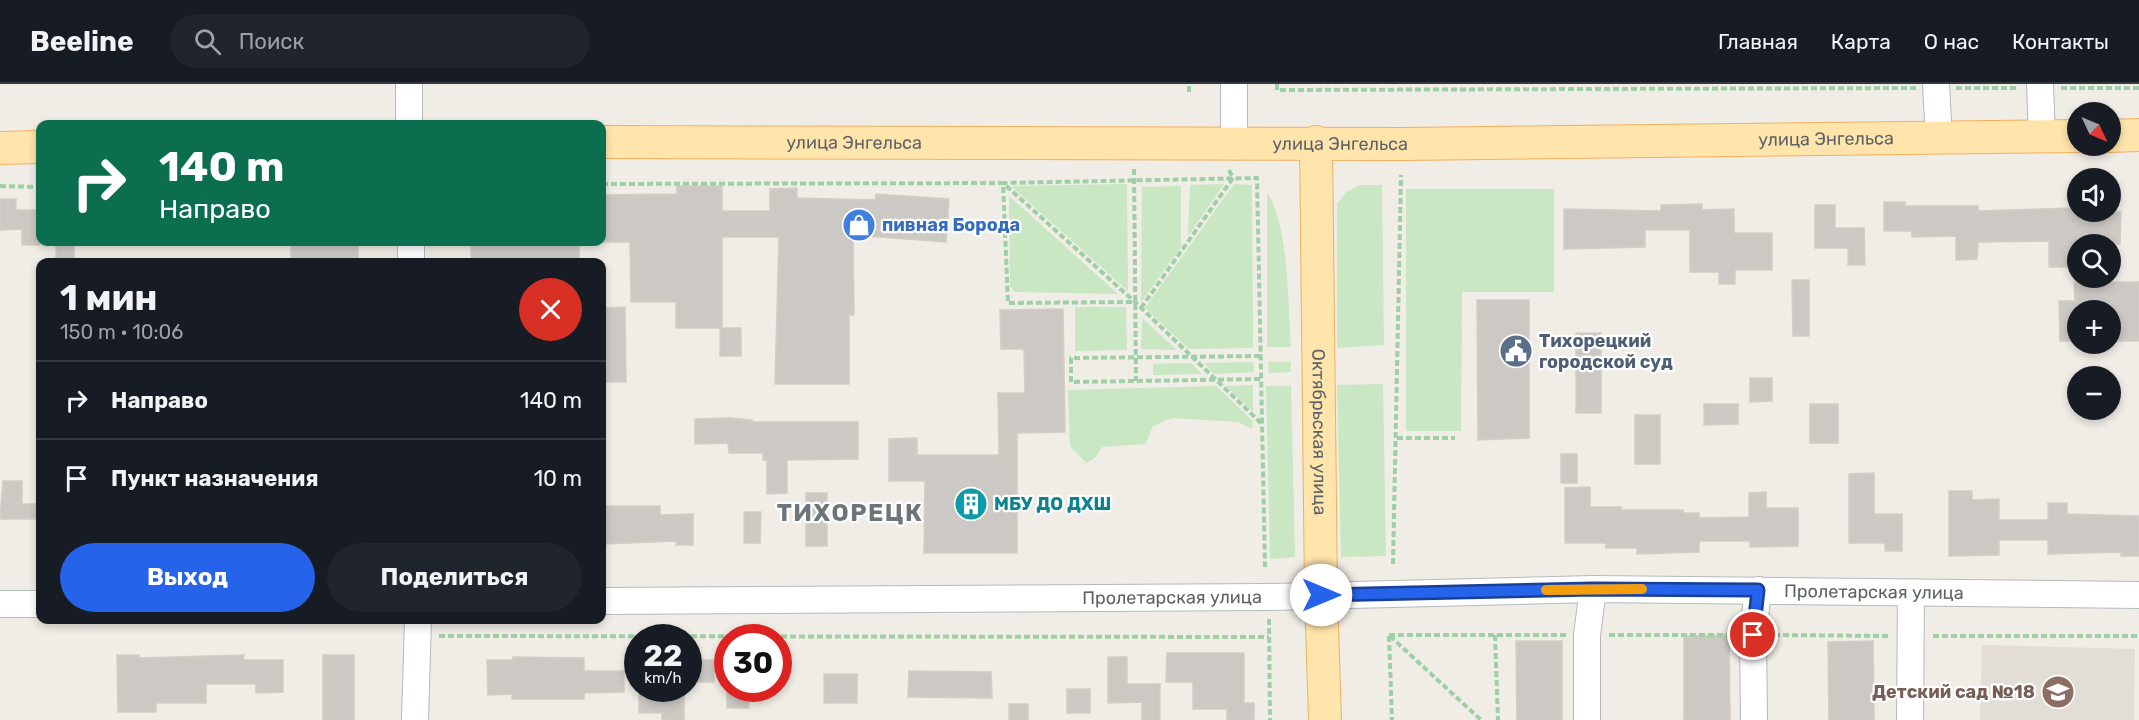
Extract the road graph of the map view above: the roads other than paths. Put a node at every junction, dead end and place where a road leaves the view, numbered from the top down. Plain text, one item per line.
1 (409, 84) edge
2 (1234, 84) edge
3 (1936, 86) edge
4 (2040, 86) edge
5 (409, 120) edge
6 (2139, 135) edge
7 (2067, 136) edge
8 (2121, 136) edge
9 (2042, 137) junction
10 (1939, 139) junction
11 (606, 142) edge
12 (1234, 142) junction
13 (1317, 142) junction
14 (36, 147) edge
15 (0, 148) edge
16 (1593, 589) junction
17 (1758, 590) junction
18 (1911, 592) junction
19 (1321, 595) junction
20 (2139, 595) edge
21 (606, 601) edge
22 (0, 604) edge
23 (36, 604) edge
24 (418, 624) edge
25 (415, 720) edge
26 (1325, 720) edge
27 (1587, 720) edge
28 (1754, 720) edge
29 (1910, 720) edge

1 - 5 street
2 - 12 street
3 - 10 street
4 - 9 street
6 - 8 main road
7 - 9 main road, улица Энгельса
9 - 10 main road, улица Энгельса
10 - 13 main road, улица Энгельса
11 - 12 main road, улица Энгельса
12 - 13 main road, улица Энгельса
13 - 19 main road, Октябрьская улица
14 - 15 main road
16 - 17 street, Пролетарская улица
16 - 19 street, Пролетарская улица
16 - 27 street
17 - 18 street, Пролетарская улица
17 - 28 street
18 - 20 street, Пролетарская улица
18 - 29 street
19 - 21 street, Пролетарская улица
19 - 26 main road, Октябрьская улица
22 - 23 street
24 - 25 street

